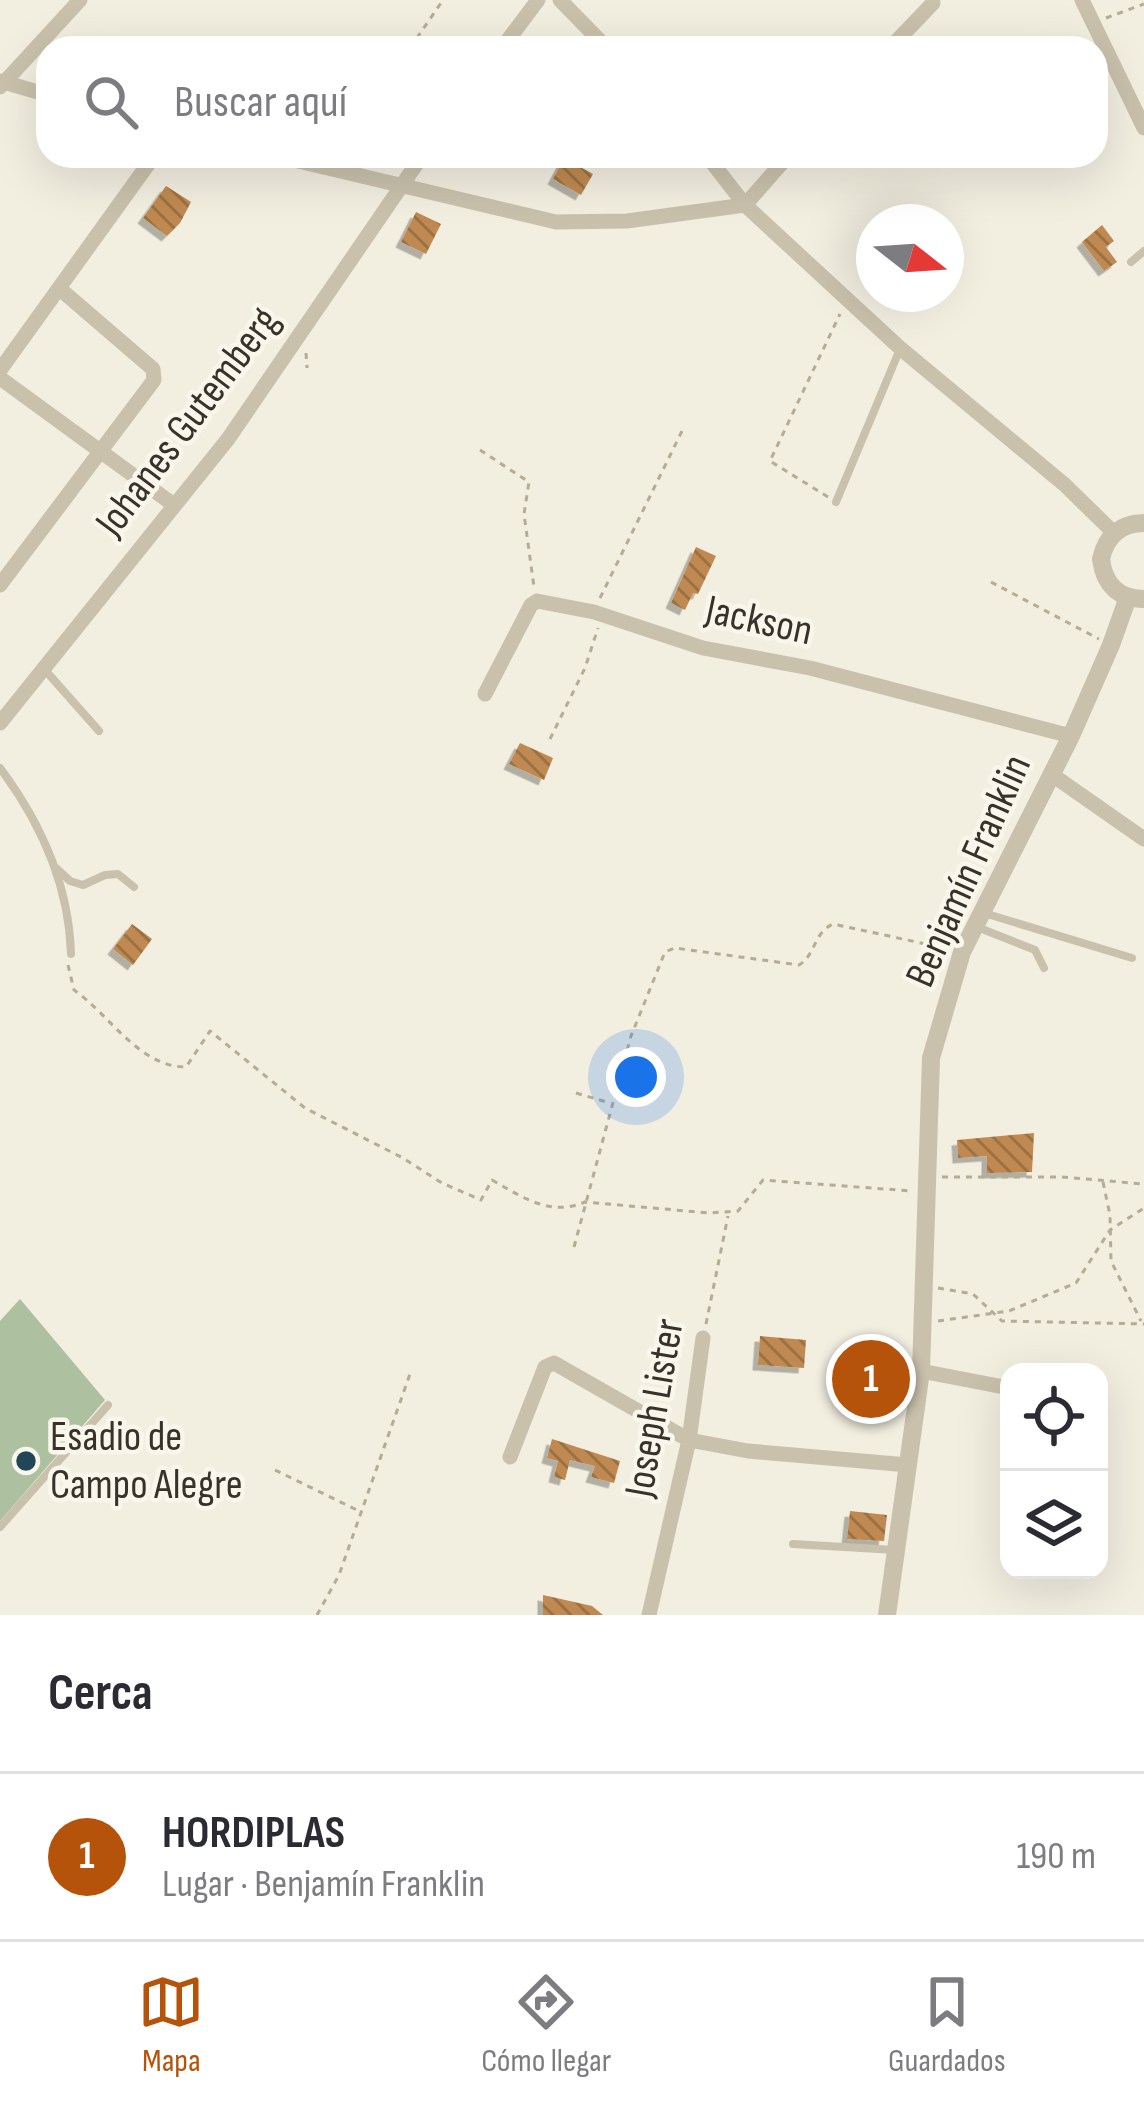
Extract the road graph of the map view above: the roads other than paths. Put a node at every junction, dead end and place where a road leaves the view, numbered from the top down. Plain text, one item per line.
1 (80, 0) edge
2 (538, 0) edge
3 (560, 0) edge
4 (1082, 0) edge
5 (933, 3) dead end
6 (46, 36) edge
7 (511, 36) edge
8 (595, 36) edge
9 (901, 36) edge
10 (1099, 36) edge
11 (36, 46) edge
12 (1108, 54) edge
13 (1, 83) edge
14 (36, 91) edge
15 (1144, 128) edge
16 (146, 168) edge
17 (322, 168) edge
18 (413, 168) edge
19 (716, 168) edge
20 (777, 168) edge
21 (398, 188) junction
22 (745, 205) junction
23 (1144, 251) edge
24 (1131, 262) dead end
25 (60, 289) junction
26 (900, 348) junction
27 (0, 374) edge
28 (102, 452) junction
29 (836, 502) road end
30 (174, 505) junction
31 (1144, 523) edge
32 (1114, 532) junction
33 (0, 585) edge
34 (1136, 598) edge
35 (44, 669) junction
36 (485, 694) dead end
37 (1, 719) edge
38 (99, 731) dead end
39 (1071, 736) junction
40 (0, 768) edge
41 (1051, 774) junction
42 (1144, 839) edge
43 (55, 867) junction
44 (134, 887) dead end
45 (979, 920) junction
46 (70, 954) road end
47 (1132, 958) dead end
48 (1044, 968) dead end
49 (704, 1338) road end
50 (921, 1371) junction
51 (1000, 1386) edge
52 (108, 1405) dead end
53 (689, 1440) junction
54 (510, 1457) dead end
55 (908, 1466) junction
56 (0, 1527) edge
57 (794, 1544) dead end
58 (897, 1550) junction
59 (649, 1615) edge
60 (887, 1615) edge

1 - 6 street
2 - 7 street
3 - 8 street
4 - 10 street
5 - 9 street
11 - 13 street
12 - 15 street
13 - 14 street
16 - 25 street
17 - 21 street
18 - 21 street, Johanes Gutemberg
19 - 22 street
20 - 22 street
21 - 22 street
21 - 30 street, Johanes Gutemberg
22 - 26 street
23 - 24 lane
25 - 27 street
25 - 28 street
26 - 29 lane
26 - 32 street
27 - 28 street
28 - 30 street
28 - 33 street
30 - 35 street, Johanes Gutemberg
31 - 32 street
32 - 34 street
34 - 39 street, Benjamín Franklin
35 - 37 street, Johanes Gutemberg
35 - 38 lane
36 - 39 street, Jackson
39 - 41 street, Benjamín Franklin
40 - 43 lane
41 - 42 street
41 - 45 street, Benjamín Franklin
43 - 44 lane
43 - 46 lane
45 - 47 lane
45 - 48 lane
45 - 50 street, Benjamín Franklin
49 - 53 street, Joseph Lister
50 - 51 street
50 - 55 street, Benjamín Franklin
52 - 56 lane
53 - 54 street
53 - 55 street
53 - 59 street, Joseph Lister
55 - 58 street, Benjamín Franklin
57 - 58 lane
58 - 60 street, Benjamín Franklin

